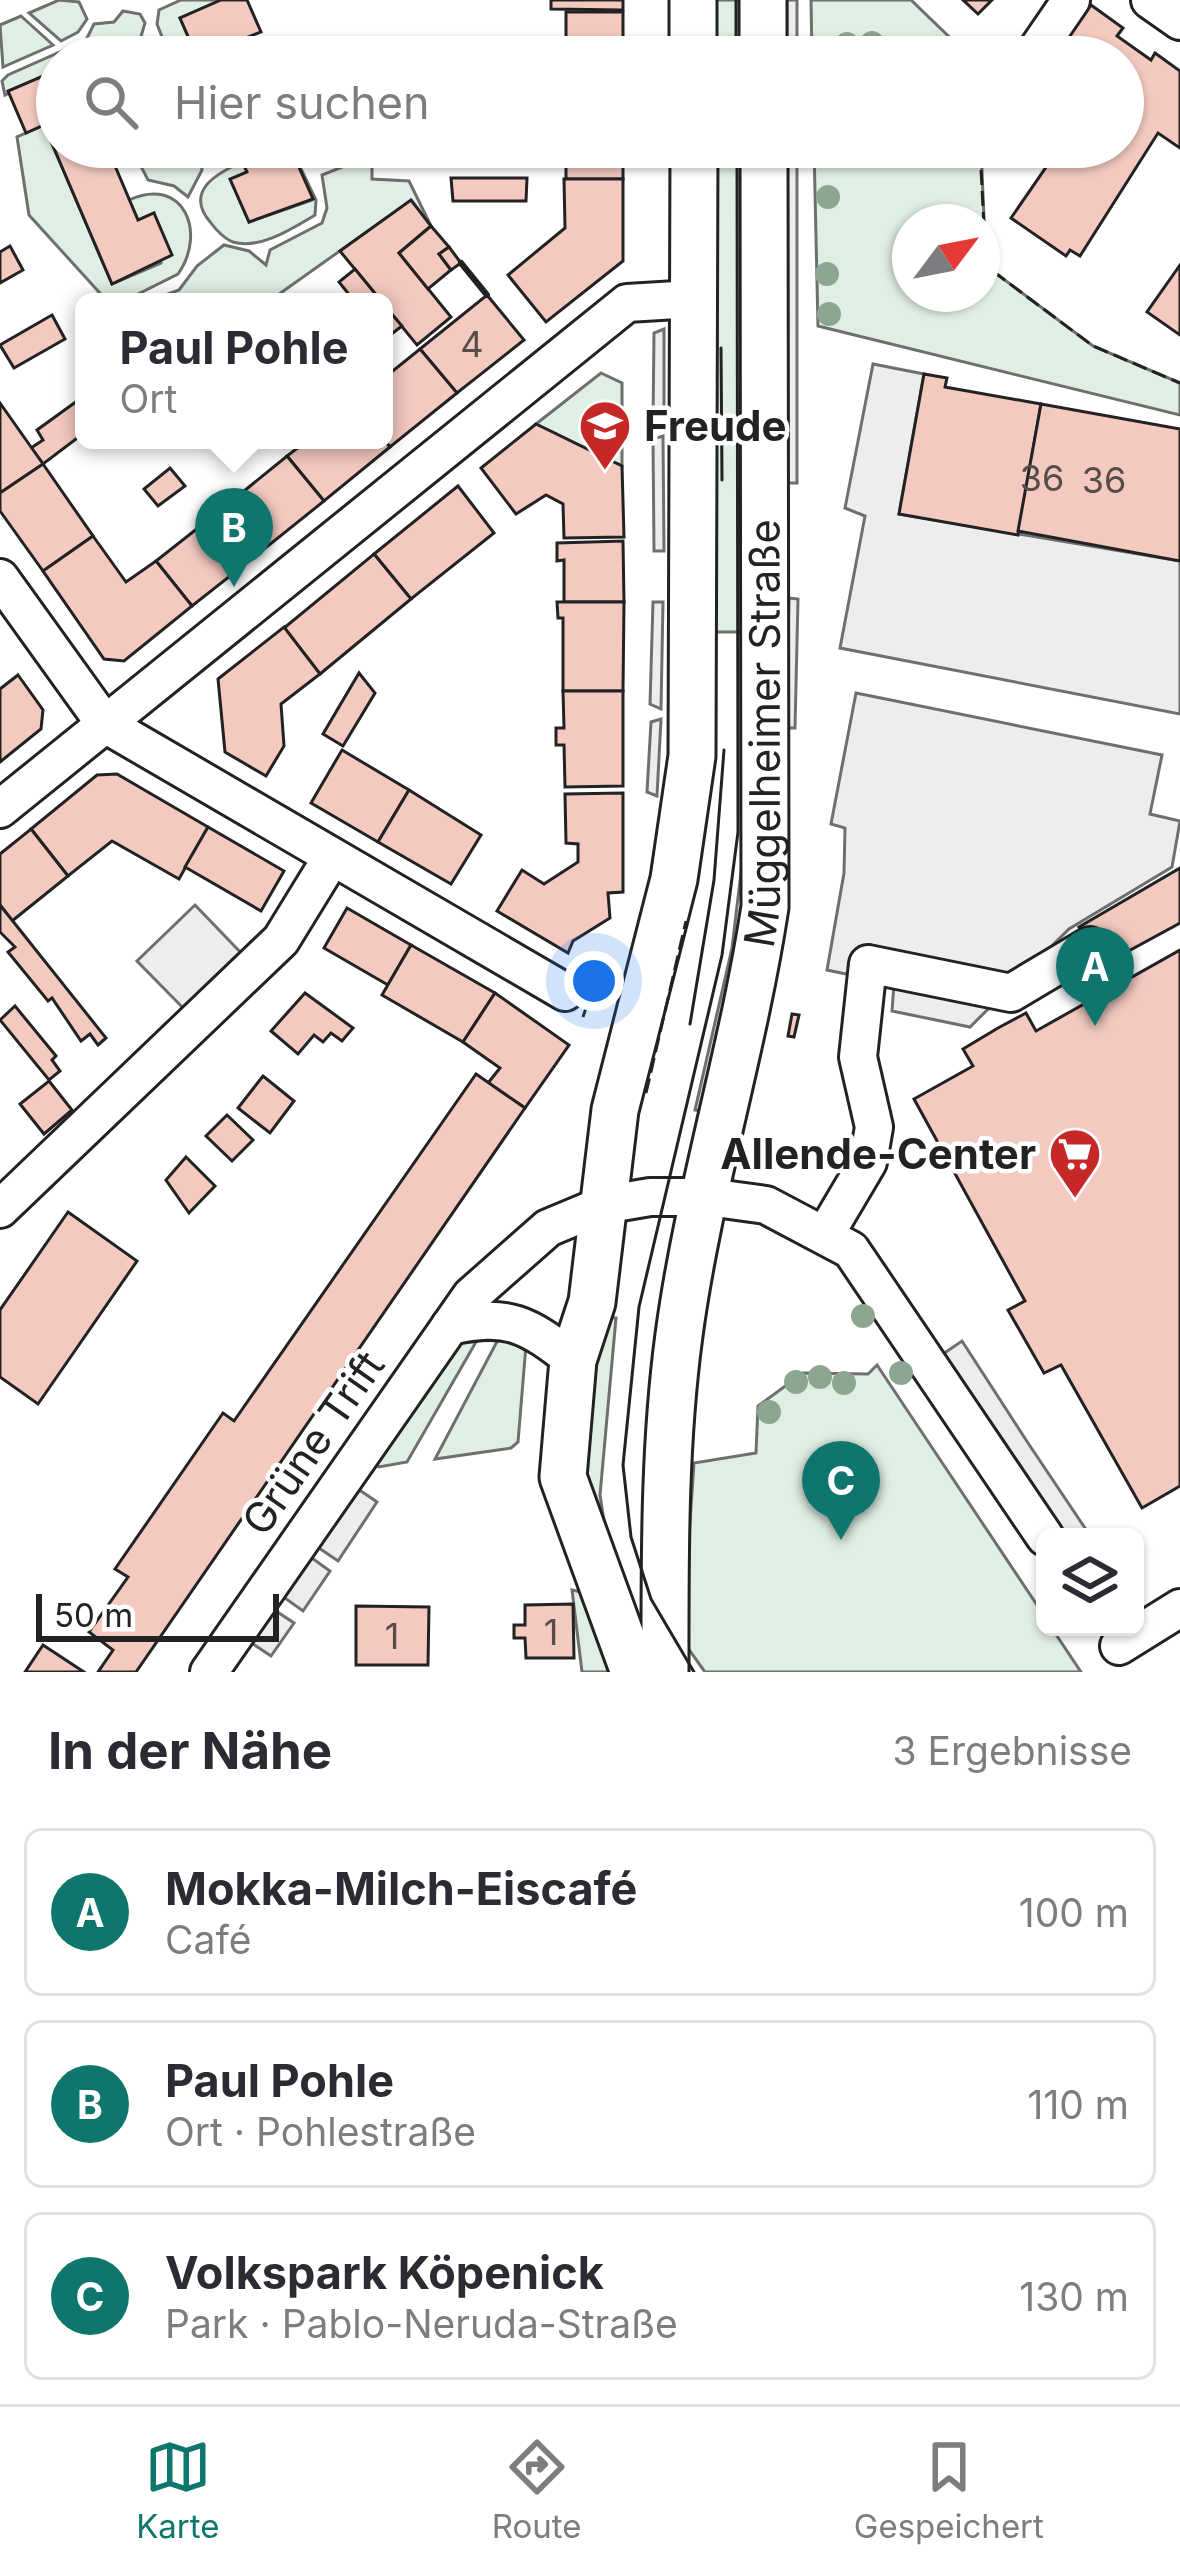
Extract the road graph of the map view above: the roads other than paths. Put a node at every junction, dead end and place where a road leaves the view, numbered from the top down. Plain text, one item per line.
1 (693, 0) edge
2 (763, 0) edge
3 (1071, 0) edge
4 (1150, 0) edge
5 (1180, 21) edge
6 (693, 36) edge
7 (763, 36) edge
8 (1046, 36) edge
9 (694, 168) edge
10 (764, 168) edge
11 (694, 299) junction
12 (0, 578) edge
13 (105, 724) junction
14 (0, 809) edge
15 (332, 857) junction
16 (1090, 946) dead end
17 (565, 992) dead end
18 (708, 1197) junction
19 (603, 1205) junction
20 (0, 1208) edge
21 (826, 1233) junction
22 (449, 1326) junction
23 (573, 1360) junction
24 (1039, 1528) edge
25 (1180, 1608) edge
26 (1120, 1648) edge
27 (209, 1672) edge
28 (634, 1672) edge
29 (665, 1672) edge

1 - 6 main road
2 - 7 main road
3 - 8 street
4 - 5 street
9 - 11 main road, Müggelheimer Straße
10 - 18 main road, Müggelheimer Straße
11 - 13 street
11 - 19 main road, Müggelheimer Straße
12 - 13 street
13 - 14 street
13 - 15 street
15 - 17 street
15 - 20 street
16 - 21 street
18 - 19 street, Grüne Trift
18 - 21 street, Grüne Trift
18 - 29 main road, Müggelheimer Straße
19 - 22 street, Grüne Trift
19 - 23 main road, Müggelheimer Straße
21 - 24 street
22 - 23 street
22 - 27 street, Grüne Trift
23 - 28 main road, Müggelheimer Straße
25 - 26 street

